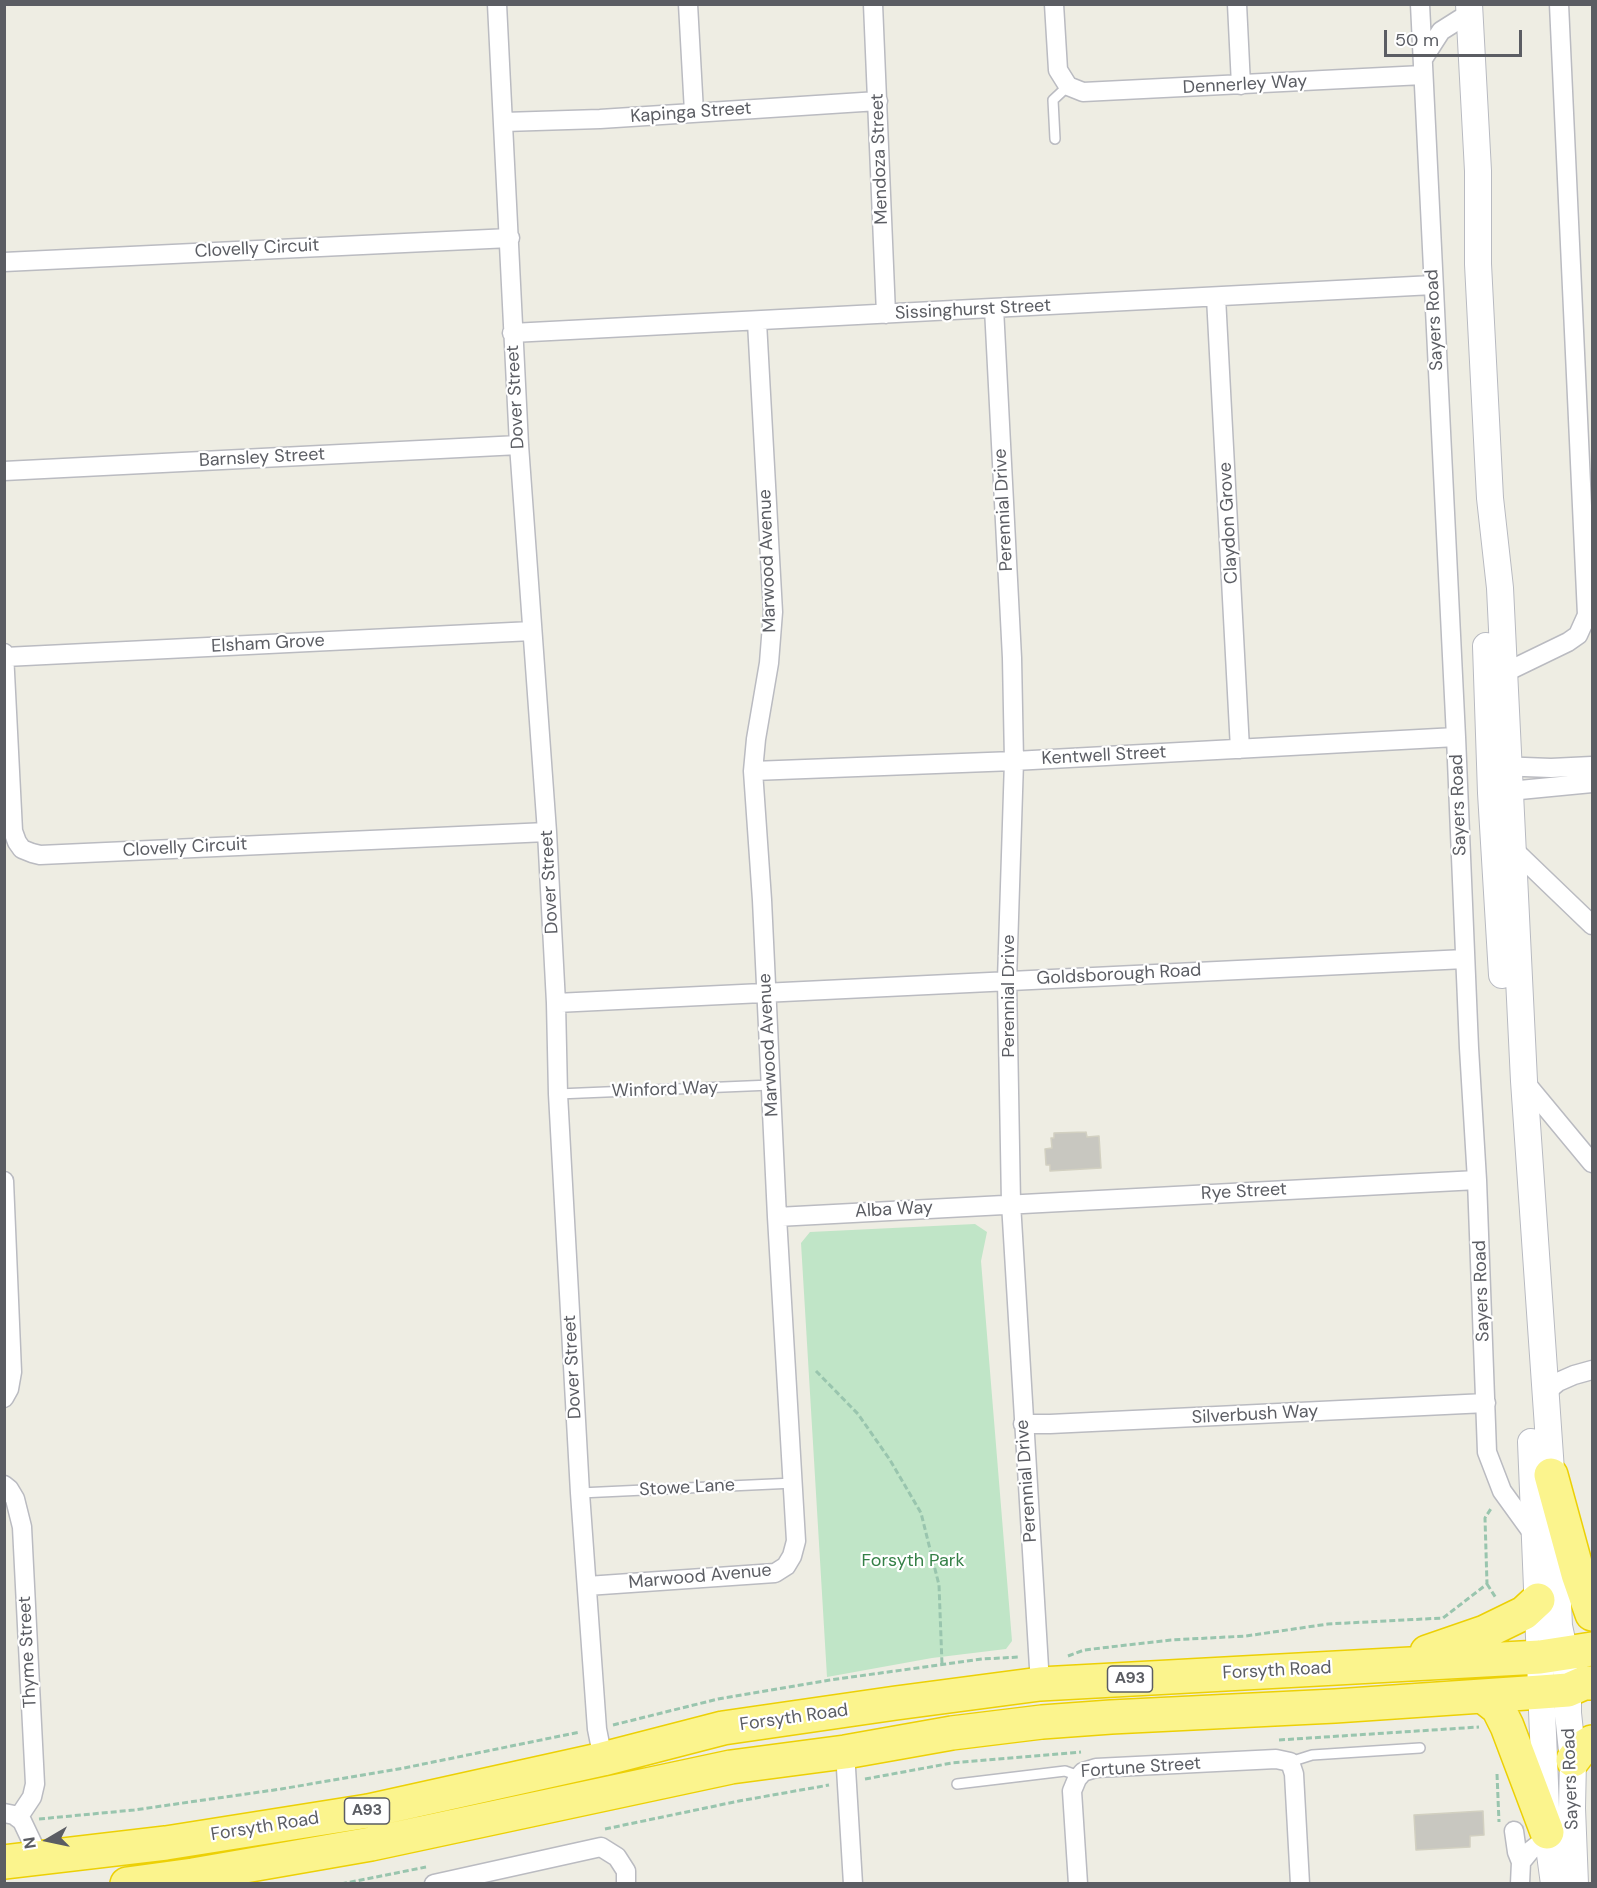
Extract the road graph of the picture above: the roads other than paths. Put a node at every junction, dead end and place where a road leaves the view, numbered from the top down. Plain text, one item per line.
1 (497, 4) edge
2 (688, 4) edge
3 (873, 4) edge
4 (1054, 4) edge
5 (1237, 4) edge
6 (1420, 4) edge
7 (1559, 4) edge
8 (1462, 12) edge
9 (1423, 67) junction
10 (1240, 84) junction
11 (1068, 86) junction
12 (878, 101) junction
13 (694, 112) junction
14 (504, 122) junction
15 (1055, 139) dead end
16 (510, 238) junction
17 (4, 262) edge
18 (1433, 285) junction
19 (1216, 297) junction
20 (994, 308) junction
21 (886, 314) junction
22 (757, 322) junction
23 (512, 333) junction
24 (519, 445) junction
25 (4, 471) edge
26 (1490, 498) junction
27 (532, 631) junction
28 (5, 655) edge
29 (1504, 673) junction
30 (1456, 737) junction
31 (1240, 749) junction
32 (1014, 760) junction
33 (1593, 766) edge
34 (753, 771) junction
35 (1500, 779) junction
36 (1593, 783) edge
37 (547, 832) junction
38 (1514, 850) junction
39 (1593, 925) edge
40 (1465, 959) junction
41 (1007, 980) junction
42 (766, 992) junction
43 (556, 1003) junction
44 (1524, 1082) junction
45 (771, 1085) junction
46 (558, 1094) junction
47 (1593, 1163) edge
48 (1477, 1180) junction
49 (4, 1181) edge
50 (5, 1200) edge
51 (1011, 1203) junction
52 (777, 1217) junction
53 (1593, 1371) edge
54 (1545, 1392) junction
55 (4, 1398) edge
56 (1486, 1403) junction
57 (1023, 1424) junction
58 (1551, 1475) junction
59 (794, 1483) junction
60 (4, 1485) edge
61 (580, 1493) junction
62 (1536, 1538) junction
63 (587, 1586) junction
64 (1538, 1600) junction
65 (1593, 1614) edge
66 (1566, 1653) edge
67 (1373, 1666) junction
68 (1040, 1684) junction
69 (1567, 1688) edge
70 (1484, 1697) junction
71 (1042, 1722) junction
72 (1420, 1748) dead end
73 (1583, 1751) edge
74 (845, 1752) junction
75 (603, 1759) junction
76 (1290, 1762) junction
77 (1079, 1776) junction
78 (957, 1784) dead end
79 (609, 1794) junction
80 (11, 1815) edge
81 (1507, 1829) road end
82 (1548, 1835) junction
83 (166, 1843) junction
84 (40, 1859) junction
85 (4, 1862) edge
86 (1521, 1862) junction
87 (166, 1881) edge
88 (127, 1884) edge
89 (434, 1884) edge
90 (627, 1884) edge
91 (853, 1884) edge
92 (1078, 1884) edge
93 (1300, 1884) edge
94 (1520, 1884) edge
95 (1554, 1884) edge
96 (1575, 1884) edge

1 - 14 street, Dover Street
2 - 13 street
3 - 12 street, Mendoza Street
4 - 11 street
5 - 10 street
6 - 9 street, Sayers Road
7 - 29 street
8 - 9 street, Sayers Road
8 - 26 main road, Sayers Road
9 - 10 street, Dennerley Way
9 - 18 street, Sayers Road
10 - 11 street, Dennerley Way
11 - 15 lane
12 - 13 street, Kapinga Street
12 - 21 street, Mendoza Street
13 - 14 street, Kapinga Street
14 - 16 street, Dover Street
16 - 17 street, Clovelly Circuit
16 - 23 street, Dover Street
18 - 19 street, Sissinghurst Street
18 - 30 street, Sayers Road
19 - 20 street, Sissinghurst Street
19 - 31 street, Claydon Grove
20 - 21 street, Sissinghurst Street
20 - 32 street, Perennial Drive
21 - 22 street, Sissinghurst Street
22 - 23 street, Sissinghurst Street
22 - 34 street, Marwood Avenue
23 - 24 street, Dover Street
24 - 25 street, Barnsley Street
24 - 27 street, Dover Street
26 - 29 main road, Sayers Road
26 - 35 main road, Sayers Road
27 - 28 street, Elsham Grove
27 - 37 street, Dover Street
28 - 37 street, Clovelly Circuit
29 - 35 main road, Sayers Road
30 - 31 street, Kentwell Street
30 - 40 street, Sayers Road
31 - 32 street, Kentwell Street
32 - 34 street, Kentwell Street
32 - 41 street, Perennial Drive
33 - 35 street
34 - 42 street, Marwood Avenue
35 - 36 street
35 - 38 main road, Sayers Road
35 - 62 main road, Sayers Road
37 - 43 street, Dover Street
38 - 39 street
38 - 44 main road, Sayers Road
40 - 41 street, Goldsborough Road
40 - 48 street, Sayers Road
41 - 42 street, Goldsborough Road
41 - 51 street, Perennial Drive
42 - 43 street, Goldsborough Road
42 - 45 street, Marwood Avenue
43 - 46 street, Dover Street
44 - 47 street
44 - 54 main road, Sayers Road
45 - 46 lane, Winford Way
45 - 52 street, Marwood Avenue
46 - 61 street, Dover Street
48 - 51 street, Rye Street
48 - 56 street, Sayers Road
49 - 50 street
50 - 55 street
51 - 52 street, Alba Way
51 - 57 street, Perennial Drive
52 - 59 street, Marwood Avenue
53 - 54 street
54 - 58 main road, Sayers Road
56 - 57 street, Silverbush Way
56 - 62 street, Sayers Road
57 - 68 street, Perennial Drive
58 - 65 highway
58 - 66 main road, Sayers Road
59 - 61 lane, Stowe Lane
59 - 63 street, Marwood Avenue
60 - 80 street, Thyme Street
61 - 63 street, Dover Street
62 - 64 main road, Sayers Road
63 - 75 street, Dover Street
64 - 66 main road, Sayers Road
64 - 67 highway
66 - 67 highway, Forsyth Road / A93
66 - 69 main road, Sayers Road
67 - 68 highway, Forsyth Road / A93
68 - 71 highway
68 - 75 highway, Forsyth Road / A93
69 - 70 highway, Forsyth Road / A93
69 - 73 main road, Sayers Road
69 - 82 main road, Sayers Road
70 - 71 highway, Forsyth Road / A93
70 - 82 highway
71 - 74 highway, Forsyth Road / A93
72 - 76 lane, Fortune Street
73 - 96 main road, Sayers Road
74 - 79 highway, Forsyth Road / A93
74 - 91 street
75 - 79 highway
75 - 83 highway, Forsyth Road / A93
76 - 77 street, Fortune Street
76 - 93 street
77 - 78 lane, Fortune Street
77 - 92 street
79 - 87 highway, Forsyth Road / A93
80 - 84 street
81 - 86 street
82 - 86 street, Sayers Road
82 - 95 main road, Sayers Road
83 - 84 highway, Forsyth Road / A93
83 - 87 highway
84 - 85 highway, Forsyth Road / A93
86 - 94 street
87 - 88 highway, Forsyth Road / A93
89 - 90 street

